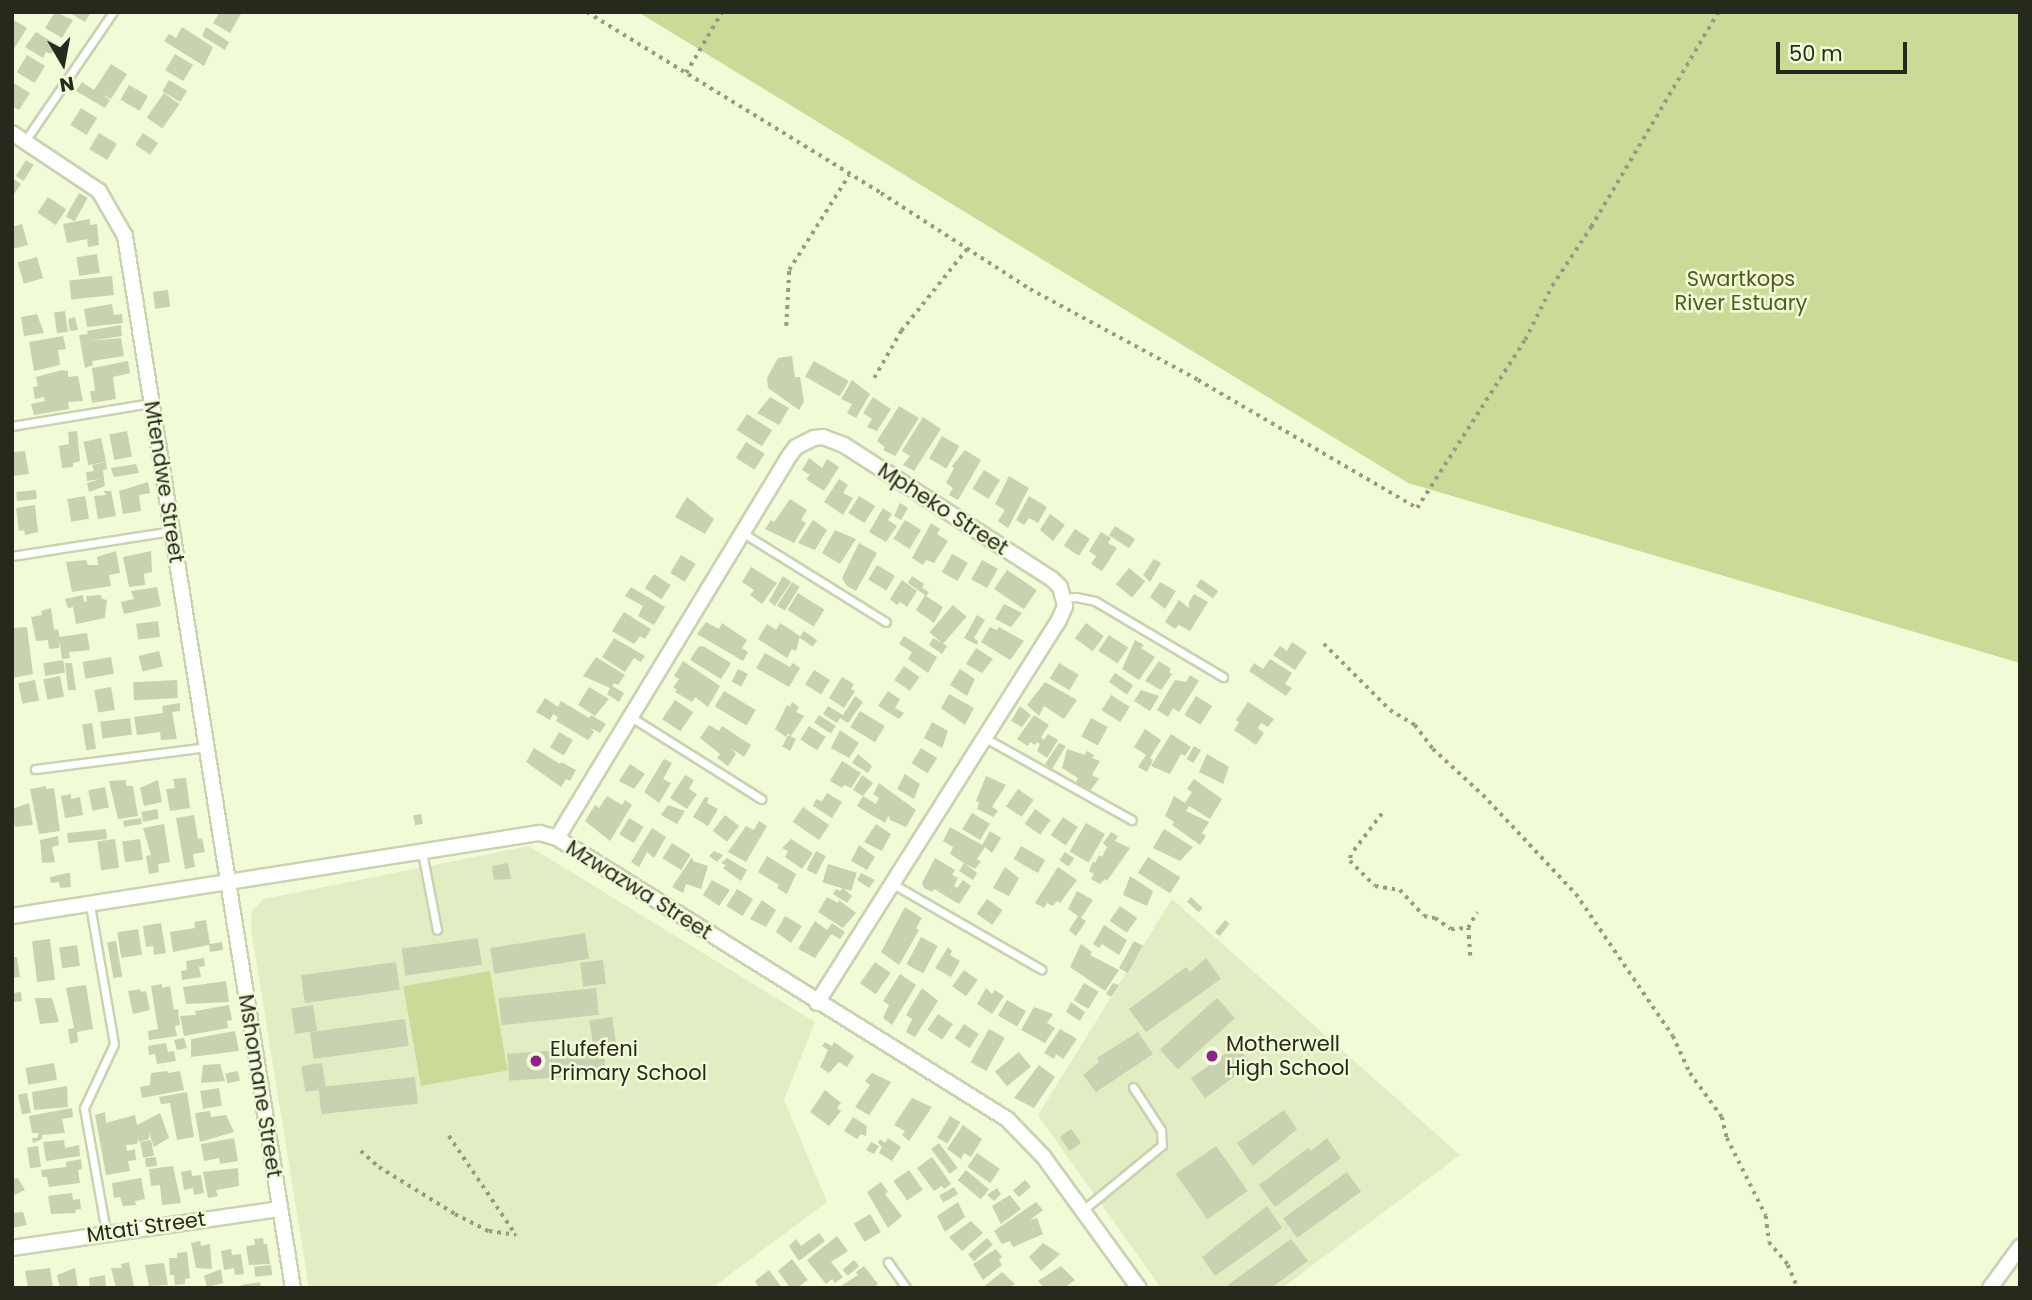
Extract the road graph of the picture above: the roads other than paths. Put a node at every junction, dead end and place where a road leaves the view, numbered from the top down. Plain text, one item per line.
1 (113, 12) edge
2 (18, 137) edge
3 (152, 403) junction
4 (12, 426) edge
5 (172, 531) junction
6 (743, 533) junction
7 (12, 556) edge
8 (1063, 598) junction
9 (886, 622) dead end
10 (1223, 677) dead end
11 (631, 717) junction
12 (985, 738) junction
13 (206, 747) junction
14 (35, 769) dead end
15 (761, 799) dead end
16 (1132, 820) dead end
17 (558, 838) junction
18 (422, 851) junction
19 (227, 883) junction
20 (893, 884) junction
21 (90, 905) junction
22 (12, 916) edge
23 (437, 930) dead end
24 (1041, 969) dead end
25 (817, 1003) junction
26 (1133, 1087) dead end
27 (280, 1209) junction
28 (1083, 1210) junction
29 (106, 1232) junction
30 (2020, 1247) edge
31 (12, 1248) edge
32 (888, 1262) dead end
33 (293, 1288) edge
34 (906, 1288) edge
35 (1139, 1288) edge
36 (1990, 1288) edge

1 - 2 lane
2 - 3 street, Mtendwe Street
3 - 4 lane
3 - 5 street, Mtendwe Street
5 - 7 lane
5 - 13 street, Mtendwe Street
6 - 8 street, Mpheko Street
6 - 9 lane
6 - 11 street, Mpheko Street
8 - 10 lane
8 - 12 street
11 - 15 lane
11 - 17 street, Mpheko Street
12 - 16 lane
12 - 20 street
13 - 14 lane
13 - 19 street, Mtendwe Street
17 - 18 street, Mzwazwa Street
17 - 25 street, Mzwazwa Street
18 - 19 street, Mzwazwa Street
18 - 23 lane
19 - 21 street, Mzwazwa Street
19 - 27 street, Mshomane Street
20 - 24 lane
20 - 25 street
21 - 22 street, Mzwazwa Street
21 - 29 lane
25 - 28 street, Mzwazwa Street
26 - 28 lane
27 - 29 street, Mtati Street
27 - 33 street, Mshomane Street
28 - 35 street, Mzwazwa Street
29 - 31 street, Mtati Street
30 - 36 street
32 - 34 lane

